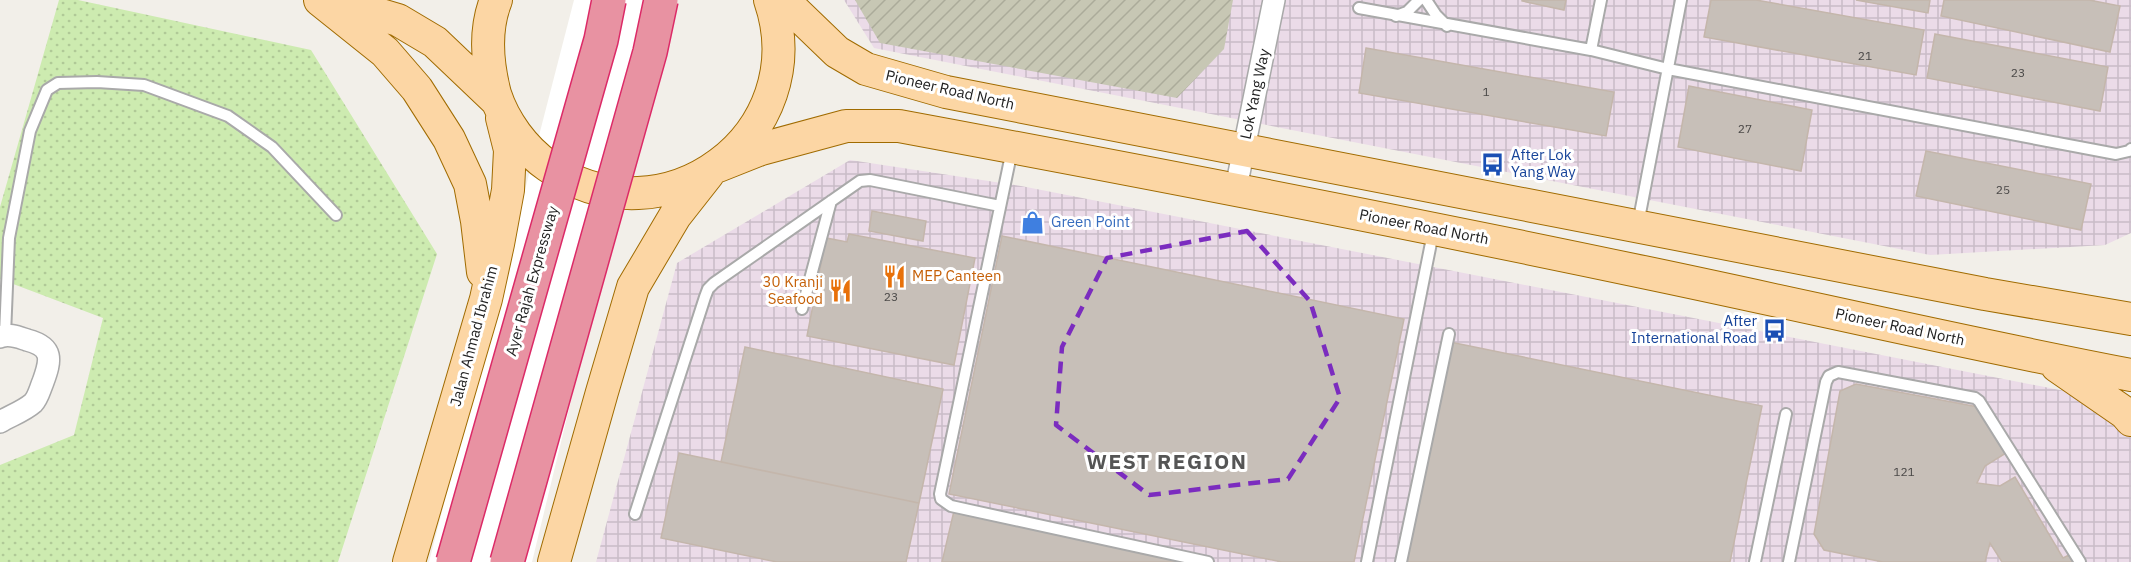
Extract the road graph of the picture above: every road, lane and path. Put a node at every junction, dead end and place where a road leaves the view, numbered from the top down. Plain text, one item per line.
1 (320, 0) edge
2 (329, 0) edge
3 (496, 0) edge
4 (609, 0) edge
5 (662, 0) edge
6 (770, 0) edge
7 (783, 0) edge
8 (1274, 0) edge
9 (1419, 0) edge
10 (1426, 0) edge
11 (1601, 0) edge
12 (1682, 0) edge
13 (1359, 8) dead end
14 (1396, 16) junction
15 (1448, 26) junction
16 (1591, 51) junction
17 (1668, 69) junction
18 (498, 103) junction
19 (1012, 147) junction
20 (1244, 149) junction
21 (2131, 149) edge
22 (714, 168) junction
23 (1236, 188) junction
24 (831, 201) junction
25 (1000, 206) junction
26 (336, 215) dead end
27 (1637, 227) junction
28 (1433, 230) junction
29 (486, 299) junction
30 (802, 309) dead end
31 (2125, 313) edge
32 (1449, 334) dead end
33 (3, 336) edge
34 (2047, 359) junction
35 (2131, 375) edge
36 (1786, 414) dead end
37 (2131, 420) edge
38 (0, 422) edge
39 (635, 514) dead end
40 (409, 562) edge
41 (453, 562) edge
42 (507, 562) edge
43 (554, 562) edge
44 (1208, 562) edge
45 (1367, 562) edge
46 (1401, 562) edge
47 (1755, 562) edge
48 (1789, 562) edge
49 (2080, 562) edge

1 - 29 main road
2 - 18 main road
3 - 18 main road, Jalan Ahmad Ibrahim
4 - 41 highway, Ayer Rajah Expressway, bridge
5 - 42 highway, bridge
6 - 22 main road
7 - 20 main road, Pioneer Road North
8 - 20 street, Lok Yang Way
9 - 14 lane
10 - 15 lane
11 - 16 lane
12 - 17 lane
13 - 14 lane
14 - 15 lane
15 - 16 lane
16 - 17 lane
17 - 21 lane
17 - 27 lane
18 - 22 main road
18 - 29 main road, Jalan Ahmad Ibrahim
19 - 22 main road, Pioneer Road North
19 - 23 main road, Pioneer Road North
19 - 25 lane
20 - 23 street, Lok Yang Way
20 - 27 main road, Pioneer Road North
22 - 43 main road
23 - 28 main road, Pioneer Road North
24 - 25 lane
24 - 30 lane
24 - 39 lane
25 - 44 lane
26 - 33 lane
27 - 31 main road, Pioneer Road North
28 - 34 main road, Pioneer Road North
28 - 45 lane
29 - 40 main road, Jalan Ahmad Ibrahim
32 - 46 lane
33 - 38 street
34 - 35 main road, Pioneer Road North
34 - 37 main road
36 - 47 lane
48 - 49 lane

